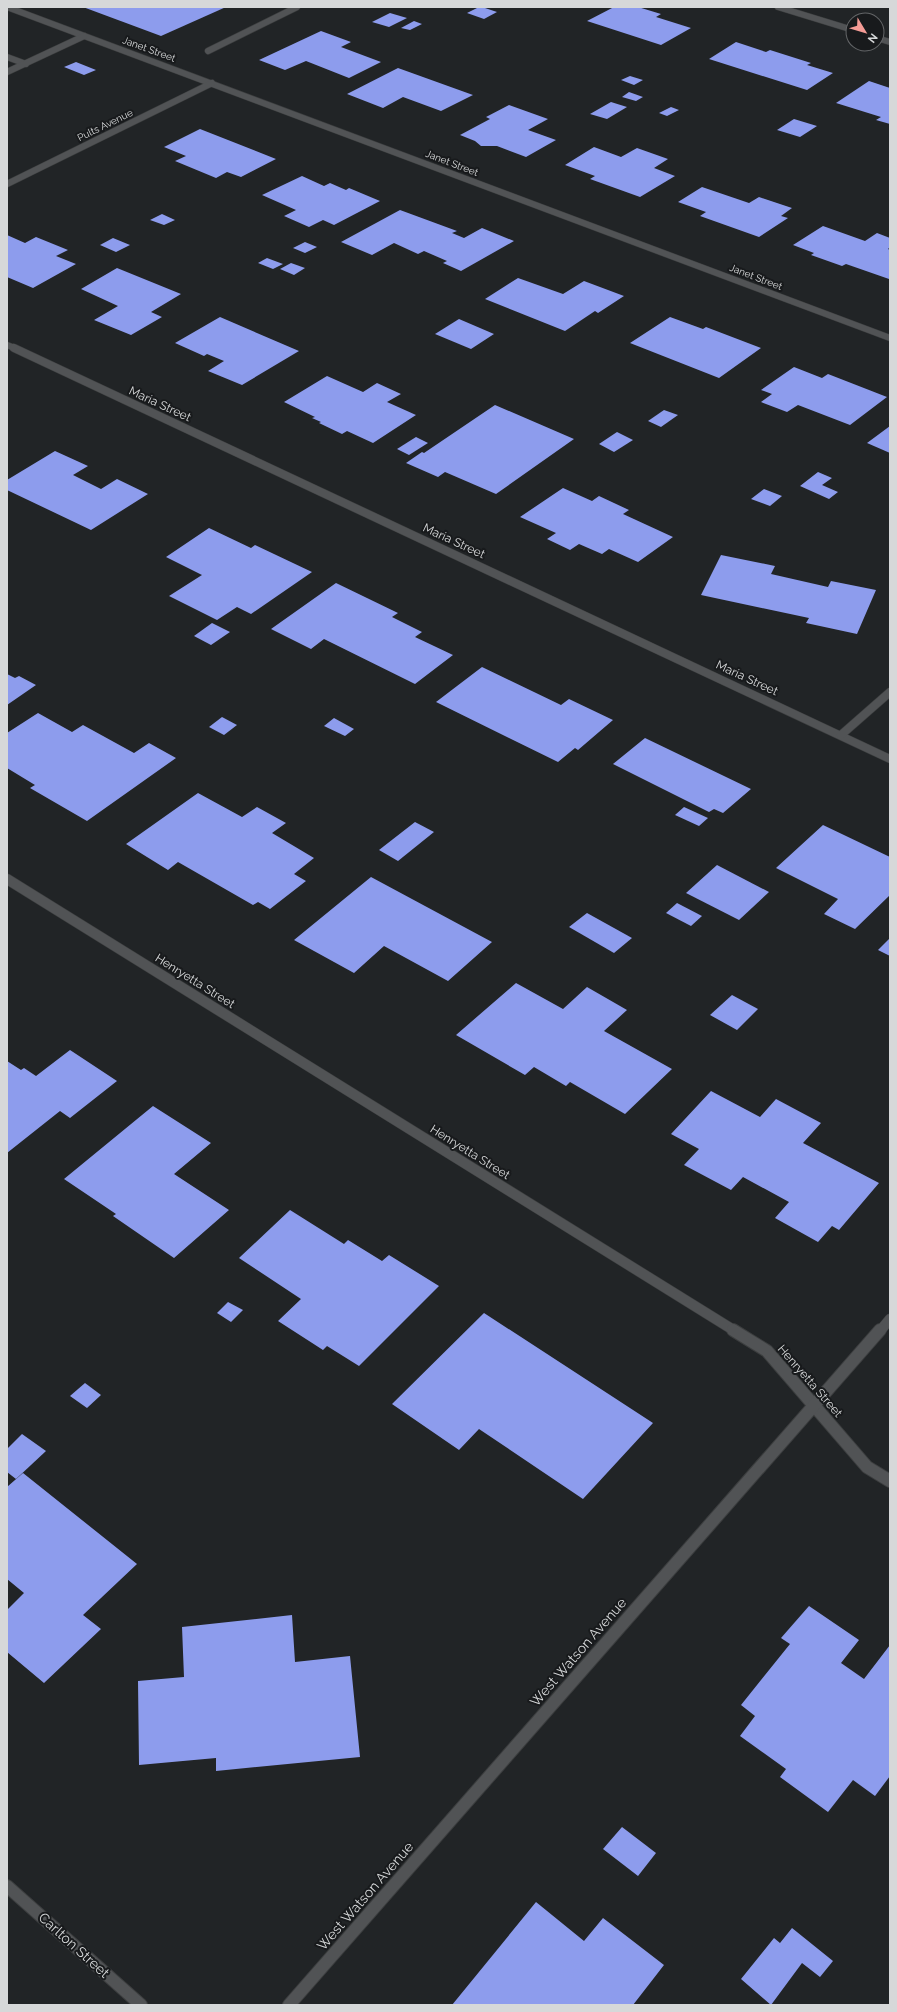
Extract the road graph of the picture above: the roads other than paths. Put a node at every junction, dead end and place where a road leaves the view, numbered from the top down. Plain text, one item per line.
1 (7, 7) edge
2 (298, 7) edge
3 (778, 7) edge
4 (845, 28) edge
5 (84, 36) junction
6 (208, 51) dead end
7 (7, 57) edge
8 (26, 64) junction
9 (7, 72) edge
10 (212, 83) junction
11 (7, 184) edge
12 (890, 338) edge
13 (7, 345) edge
14 (890, 692) edge
15 (841, 735) junction
16 (890, 759) edge
17 (7, 880) edge
18 (890, 1318) edge
19 (813, 1405) junction
20 (890, 1481) edge
21 (7, 1886) edge
22 (141, 2005) edge
23 (289, 2005) edge

1 - 5 street, Janet Street
2 - 6 street
3 - 4 street
5 - 8 street
5 - 10 street, Janet Street
7 - 8 street
8 - 9 street
10 - 11 street, Pults Avenue
10 - 12 street, Janet Street
13 - 15 street, Maria Street
14 - 15 street
15 - 16 street, Maria Street
17 - 19 street, Henryetta Street
18 - 19 street, West Watson Avenue
19 - 20 street, Henryetta Street
19 - 23 street, West Watson Avenue
21 - 22 street, Carlton Street

